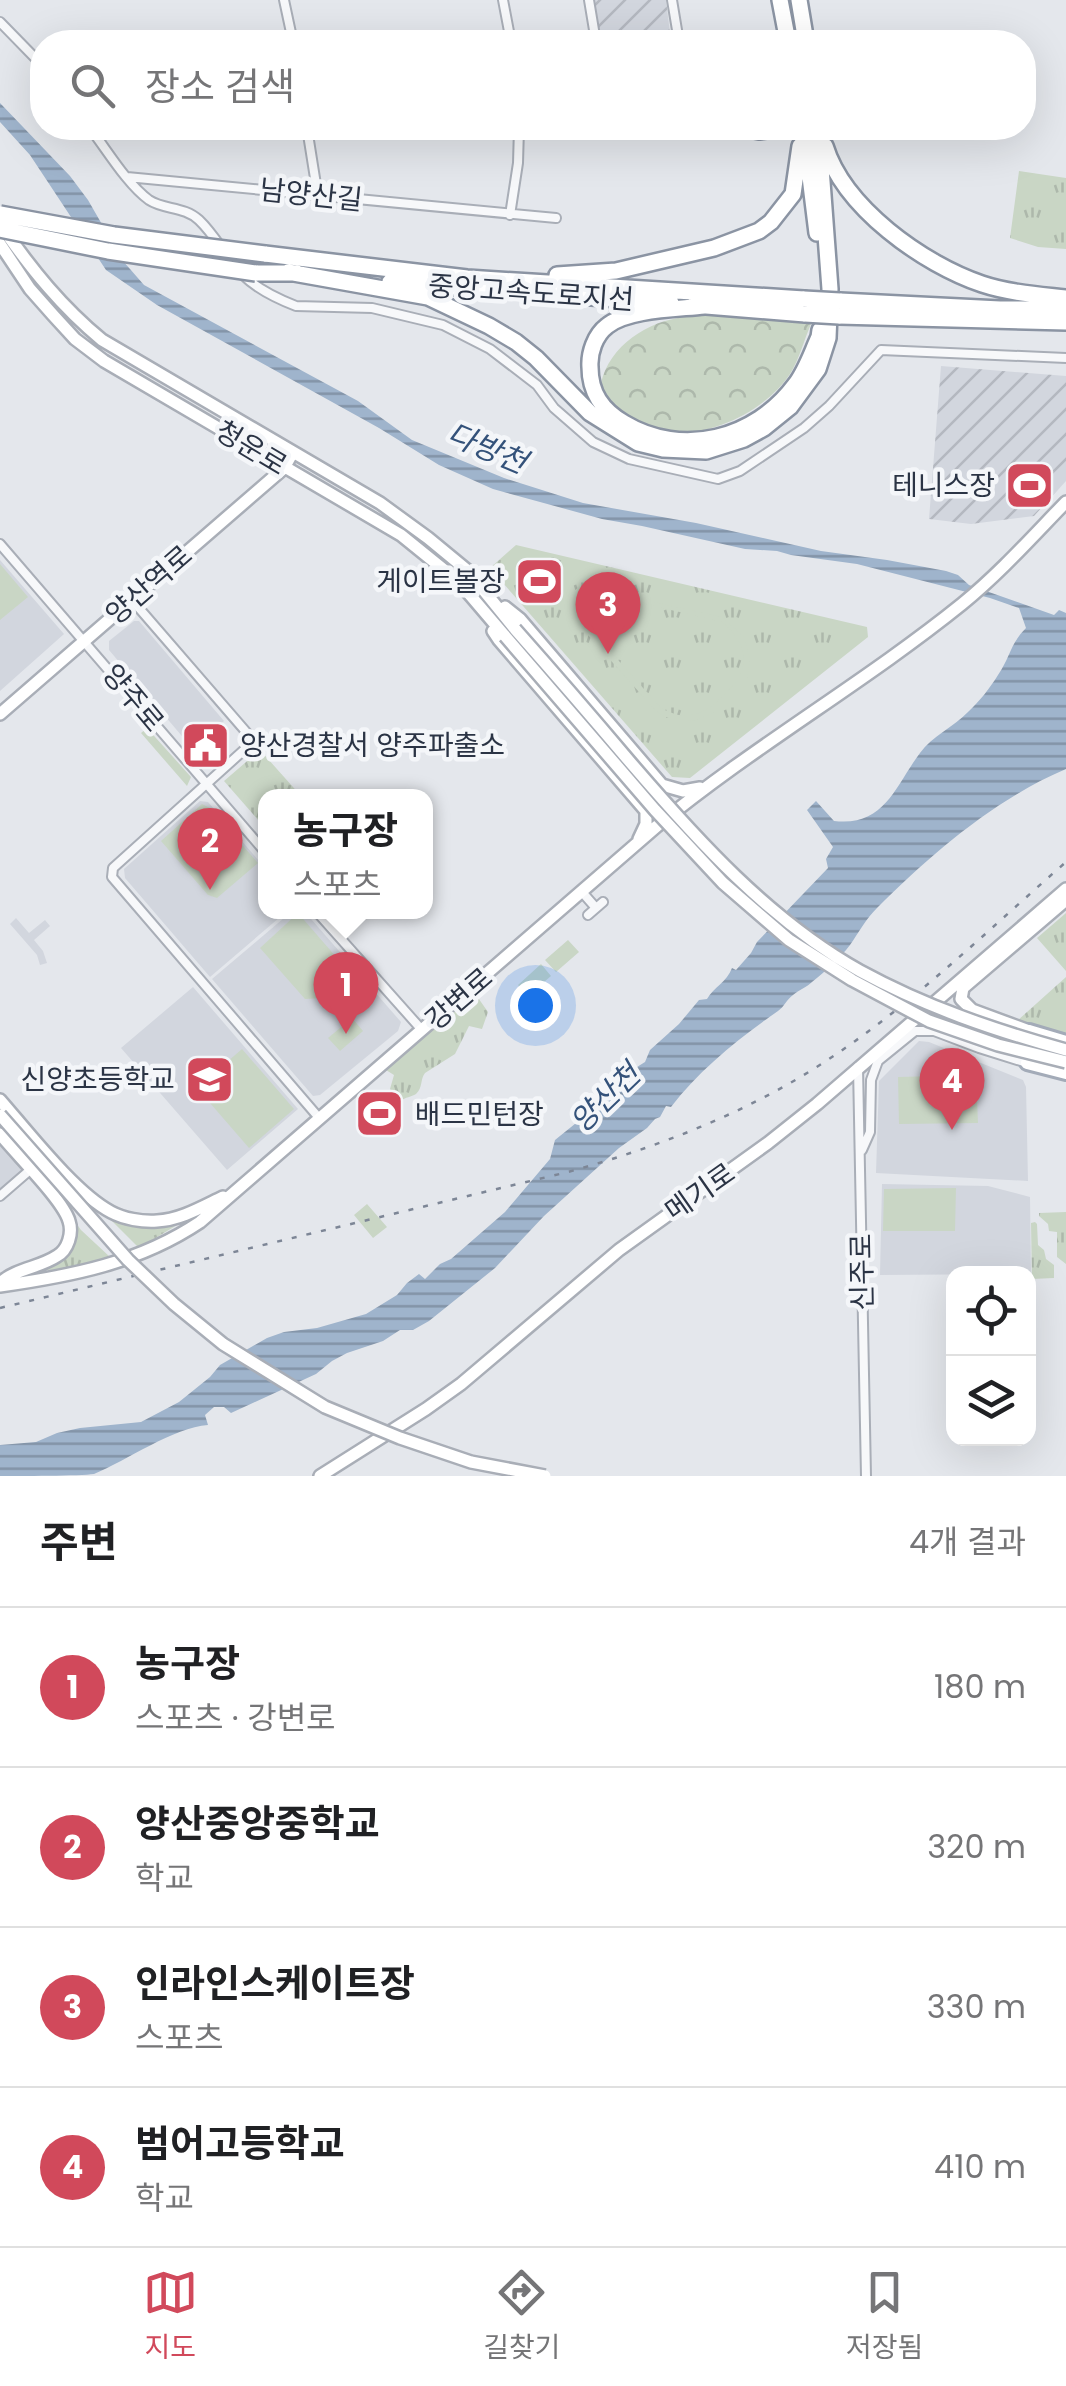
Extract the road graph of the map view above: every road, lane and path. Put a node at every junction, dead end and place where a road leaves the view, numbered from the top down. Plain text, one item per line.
1 (284, 0) edge
2 (504, 0) edge
3 (589, 0) edge
4 (672, 0) edge
5 (780, 0) edge
6 (799, 0) edge
7 (0, 22) edge
8 (290, 30) edge
9 (509, 30) edge
10 (594, 30) edge
11 (677, 30) edge
12 (786, 30) edge
13 (804, 30) edge
14 (30, 53) edge
15 (99, 140) edge
16 (309, 140) edge
17 (519, 140) edge
18 (802, 140) edge
19 (805, 140) edge
20 (819, 140) edge
21 (822, 140) edge
22 (127, 177) junction
23 (318, 196) junction
24 (510, 215) junction
25 (556, 218) dead end
26 (0, 221) edge
27 (2, 246) edge
28 (288, 272) junction
29 (467, 278) junction
30 (1066, 298) edge
31 (704, 306) junction
32 (804, 306) junction
33 (840, 308) junction
34 (1066, 309) edge
35 (1066, 322) edge
36 (1066, 358) edge
37 (293, 452) junction
38 (284, 468) junction
39 (1066, 502) edge
40 (0, 544) edge
41 (485, 592) junction
42 (132, 600) junction
43 (479, 605) junction
44 (510, 632) junction
45 (84, 641) junction
46 (0, 714) edge
47 (206, 784) junction
48 (704, 788) junction
49 (258, 844) edge
50 (637, 844) junction
51 (1066, 888) edge
52 (582, 892) junction
53 (1066, 900) edge
54 (588, 915) dead end
55 (323, 919) edge
56 (422, 1030) junction
57 (1029, 1031) joint
58 (1066, 1042) edge
59 (1066, 1050) edge
60 (1066, 1062) edge
61 (1027, 1063) joint
62 (858, 1067) junction
63 (1066, 1073) edge
64 (0, 1100) edge
65 (0, 1115) edge
66 (320, 1118) junction
67 (0, 1134) edge
68 (860, 1154) junction
69 (30, 1170) junction
70 (236, 1191) junction
71 (0, 1196) edge
72 (0, 1284) edge
73 (320, 1476) edge
74 (545, 1476) edge
75 (866, 1476) edge

1 - 8 street
2 - 9 street
3 - 10 street
4 - 11 street
5 - 12 highway
6 - 13 highway
7 - 14 street
15 - 22 street
16 - 23 street
17 - 24 street
18 - 29 highway
19 - 31 highway
20 - 28 highway
21 - 30 highway
22 - 23 street, 남양산길
22 - 36 street
23 - 24 street, 남양산길
24 - 25 street, 남양산길
26 - 28 highway, 중앙고속도로지선, bridge
26 - 29 highway, 중앙고속도로지선, bridge
26 - 37 street, 청운로
27 - 38 street, 청운로
28 - 31 highway, 중앙고속도로지선
29 - 32 highway, 중앙고속도로지선
31 - 32 highway, 중앙고속도로지선
32 - 33 highway, 중앙고속도로지선, bridge
33 - 34 highway, 중앙고속도로지선
33 - 35 highway, 중앙고속도로지선
37 - 38 street, 양산역로
37 - 41 street, 청운로
38 - 42 street, 양산역로
38 - 43 street, 청운로
39 - 48 street, 강변로
40 - 45 street, 양주로
41 - 44 street, 청운로
41 - 48 street
42 - 45 street, 양산역로
42 - 47 street
43 - 44 street, 청운로
43 - 50 street
44 - 59 street, bridge
44 - 60 street, bridge
45 - 46 street, 양산역로
45 - 47 street, 양주로
47 - 49 street, 양주로
47 - 66 street
48 - 50 street, 강변로
50 - 52 street, 강변로
51 - 62 street, 메기로
52 - 54 street
52 - 56 street, 강변로
53 - 57 street
55 - 56 street
56 - 66 street, 강변로
57 - 58 main road
61 - 63 main road
61 - 68 street
62 - 68 street, 신주로
62 - 73 street, 메기로
64 - 70 street
65 - 74 street, bridge
66 - 70 street, 강변로
67 - 69 street
68 - 75 street, 신주로
69 - 71 street
69 - 72 street
70 - 72 street, 강변로

